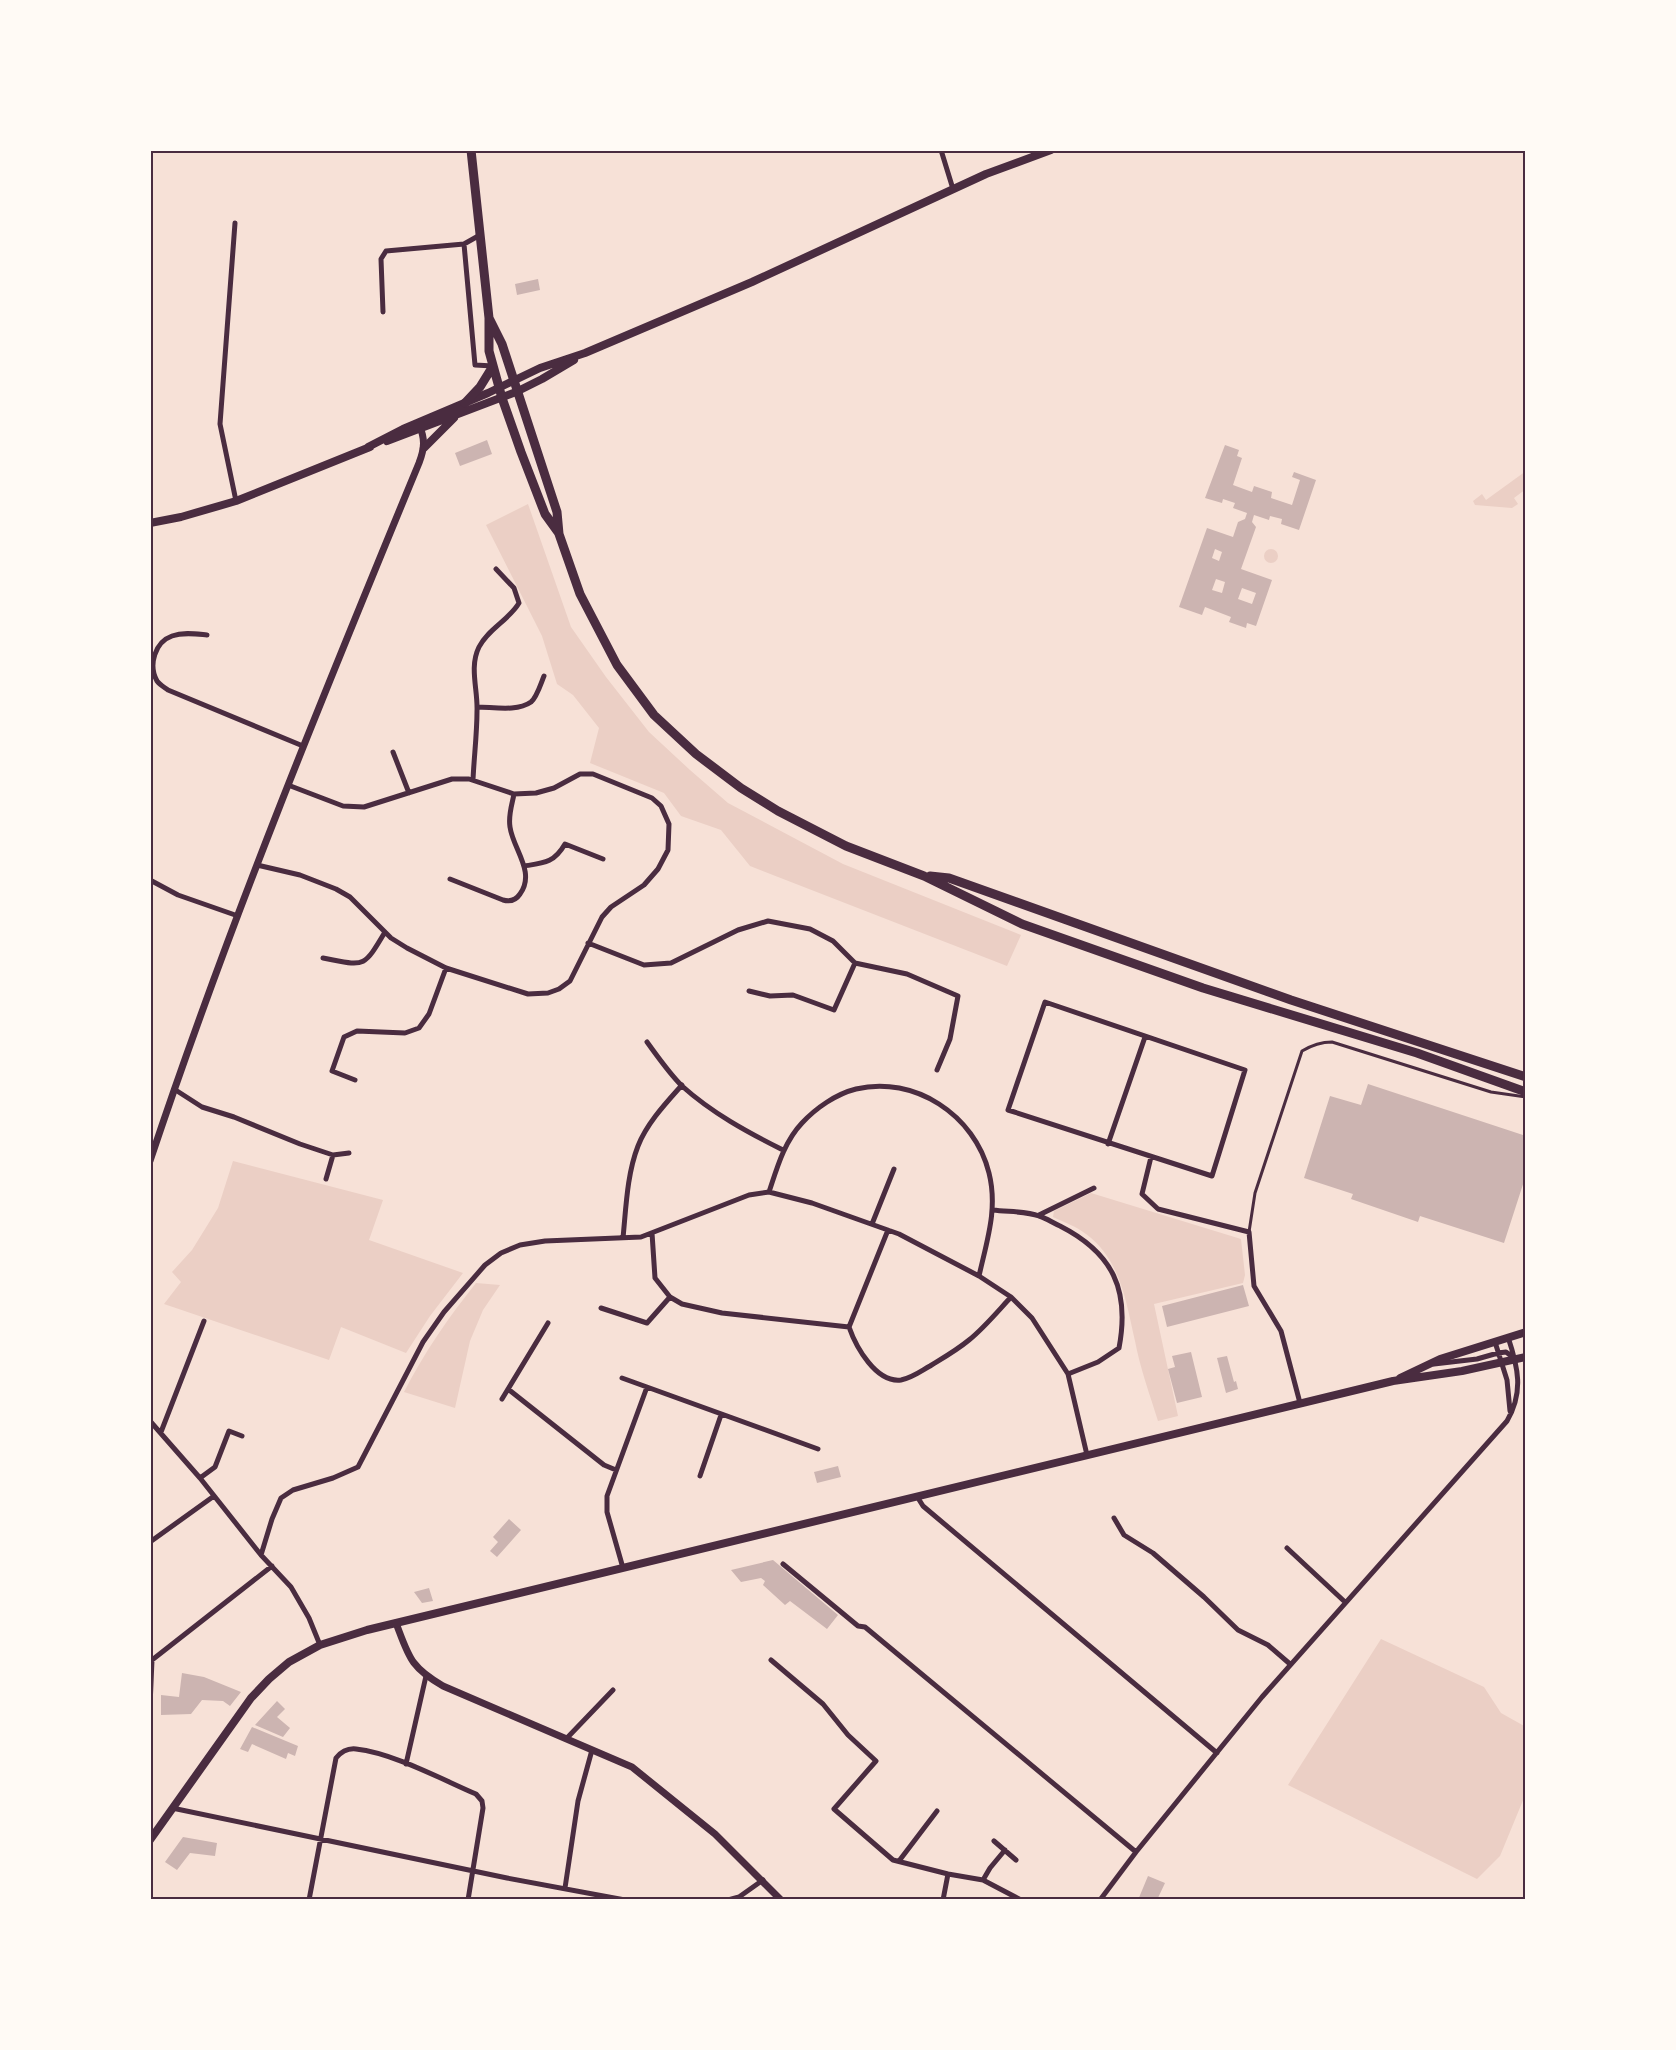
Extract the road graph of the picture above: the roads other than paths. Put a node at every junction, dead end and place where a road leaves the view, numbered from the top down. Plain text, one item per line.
1 (471, 150) edge
2 (941, 150) edge
3 (1051, 150) edge
4 (953, 189) junction
5 (235, 223) dead end
6 (481, 235) junction
7 (464, 244) junction
8 (383, 312) dead end
9 (489, 318) junction
10 (585, 353) junction
11 (493, 366) junction
12 (513, 381) junction
13 (499, 388) junction
14 (516, 392) junction
15 (502, 398) junction
16 (465, 402) junction
17 (460, 413) junction
18 (420, 426) junction
19 (424, 448) junction
20 (236, 501) junction
21 (150, 523) edge
22 (559, 534) junction
23 (496, 569) dead end
24 (207, 635) dead end
25 (544, 676) dead end
26 (477, 707) junction
27 (303, 746) junction
28 (393, 752) dead end
29 (473, 780) junction
30 (288, 785) junction
31 (409, 793) junction
32 (514, 794) junction
33 (603, 859) dead end
34 (257, 865) junction
35 (524, 866) junction
36 (924, 876) junction
37 (450, 879) dead end
38 (150, 880) edge
39 (238, 916) junction
40 (385, 932) junction
41 (588, 943) junction
42 (324, 958) dead end
43 (855, 963) junction
44 (446, 968) junction
45 (749, 991) dead end
46 (1145, 1037) junction
47 (647, 1042) dead end
48 (937, 1070) dead end
49 (1526, 1077) edge
50 (355, 1080) dead end
51 (682, 1085) junction
52 (174, 1089) junction
53 (1526, 1092) edge
54 (1526, 1097) edge
55 (1108, 1144) junction
56 (783, 1150) junction
57 (349, 1153) dead end
58 (333, 1155) junction
59 (1151, 1157) junction
60 (150, 1161) edge
61 (894, 1169) dead end
62 (326, 1179) dead end
63 (1094, 1188) dead end
64 (769, 1192) junction
65 (993, 1210) junction
66 (1039, 1215) junction
67 (872, 1224) junction
68 (888, 1230) junction
69 (1249, 1232) junction
70 (652, 1233) junction
71 (623, 1238) junction
72 (979, 1276) junction
73 (670, 1297) junction
74 (1011, 1297) junction
75 (601, 1308) dead end
76 (204, 1321) dead end
77 (548, 1323) dead end
78 (849, 1327) junction
79 (1526, 1332) edge
80 (1508, 1337) junction
81 (1495, 1342) junction
82 (1498, 1353) junction
83 (1526, 1357) edge
84 (1516, 1359) junction
85 (1501, 1363) junction
86 (1426, 1365) junction
87 (1068, 1374) junction
88 (622, 1378) dead end
89 (1393, 1381) junction
90 (646, 1387) junction
91 (508, 1389) junction
92 (502, 1399) dead end
93 (1300, 1404) junction
94 (722, 1415) junction
95 (1510, 1416) junction
96 (150, 1421) edge
97 (161, 1432) junction
98 (242, 1436) dead end
99 (818, 1449) dead end
100 (1087, 1455) junction
101 (616, 1470) junction
102 (700, 1476) dead end
103 (200, 1478) junction
104 (214, 1496) junction
105 (918, 1498) junction
106 (1114, 1518) dead end
107 (150, 1542) edge
108 (1287, 1548) dead end
109 (261, 1555) junction
110 (783, 1564) dead end
111 (272, 1566) junction
112 (623, 1568) junction
113 (1346, 1602) junction
114 (396, 1623) junction
115 (321, 1645) junction
116 (771, 1660) dead end
117 (1290, 1664) junction
118 (426, 1676) junction
119 (613, 1690) dead end
120 (150, 1706) edge
121 (566, 1739) junction
122 (592, 1750) junction
123 (1217, 1753) junction
124 (406, 1764) junction
125 (172, 1808) junction
126 (937, 1811) dead end
127 (320, 1838) junction
128 (150, 1840) edge
129 (994, 1841) dead end
130 (1005, 1851) junction
131 (1136, 1852) junction
132 (1016, 1860) dead end
133 (899, 1861) junction
134 (474, 1870) junction
135 (948, 1874) junction
136 (763, 1880) junction
137 (983, 1880) junction
138 (565, 1888) junction
139 (309, 1900) edge
140 (468, 1900) edge
141 (625, 1900) edge
142 (728, 1900) edge
143 (781, 1900) edge
144 (943, 1900) edge
145 (1022, 1900) edge
146 (1100, 1900) edge

1 - 6 highway
2 - 4 street
3 - 4 main road
4 - 10 main road
5 - 20 street
6 - 7 street
6 - 9 highway
7 - 8 street
7 - 11 street
9 - 11 highway
9 - 12 highway
10 - 12 main road
10 - 14 main road
11 - 13 highway
11 - 16 highway
12 - 13 main road
12 - 14 highway
13 - 15 highway
13 - 16 main road
14 - 15 main road
14 - 22 highway
15 - 17 main road
15 - 22 highway
16 - 18 main road
17 - 18 main road
17 - 19 main road
18 - 19 street
18 - 20 main road
19 - 27 street
20 - 21 main road
22 - 36 highway
23 - 26 street
24 - 27 street
25 - 26 street
26 - 29 street
27 - 30 street
28 - 31 street
29 - 31 street
29 - 32 street
30 - 31 street
30 - 34 street
32 - 35 street
32 - 41 street
33 - 35 street
34 - 39 street
34 - 40 street
35 - 37 street
36 - 49 highway
36 - 53 highway
38 - 39 street
39 - 52 street
40 - 42 street
40 - 44 street
41 - 43 street
41 - 44 street
43 - 45 street
43 - 48 street
44 - 50 street
46 - 55 street
46 - 55 street
46 - 59 street
47 - 51 street
51 - 56 street
51 - 71 street
52 - 58 street
52 - 60 street
54 - 69 lane
55 - 59 street
56 - 64 street
56 - 65 street
57 - 58 street
58 - 62 street
59 - 69 street
61 - 67 street
63 - 66 street
64 - 67 street
64 - 70 street
65 - 66 street
65 - 72 street
66 - 87 street
67 - 68 street
68 - 72 street
68 - 78 street
69 - 93 street
70 - 71 street
70 - 73 street
71 - 109 street
72 - 74 street
73 - 75 street
73 - 78 street
74 - 78 street
74 - 87 street
76 - 97 street
77 - 91 street
79 - 80 main road
80 - 81 main road
80 - 84 street
81 - 82 street
81 - 86 main road
82 - 84 street
82 - 85 street
82 - 86 street
83 - 84 main road
84 - 85 main road
84 - 95 street
85 - 89 main road
85 - 95 street
86 - 89 main road
87 - 100 street
88 - 90 street
89 - 93 main road
90 - 94 street
90 - 101 street
91 - 92 street
91 - 101 street
93 - 100 main road
94 - 99 street
94 - 102 street
95 - 113 street
96 - 97 street
97 - 103 street
98 - 103 street
100 - 105 main road
101 - 112 street
103 - 104 street
104 - 107 street
104 - 109 street
105 - 112 main road
105 - 123 street
106 - 117 street
108 - 113 street
109 - 111 street
110 - 131 street
111 - 115 street
111 - 120 street
112 - 114 main road
113 - 117 street
114 - 115 main road
114 - 118 street
115 - 125 main road
116 - 133 street
117 - 123 street
118 - 121 street
118 - 124 street
119 - 121 street
121 - 122 street
122 - 136 street
122 - 138 street
123 - 131 street
124 - 127 street
124 - 134 street
125 - 127 street
125 - 128 main road
126 - 133 street
127 - 134 street
127 - 139 street
129 - 130 street
130 - 132 street
130 - 137 street
131 - 146 street
133 - 135 street
134 - 138 street
134 - 140 street
135 - 137 street
135 - 144 street
136 - 142 street
136 - 143 street
137 - 145 street
138 - 141 street

